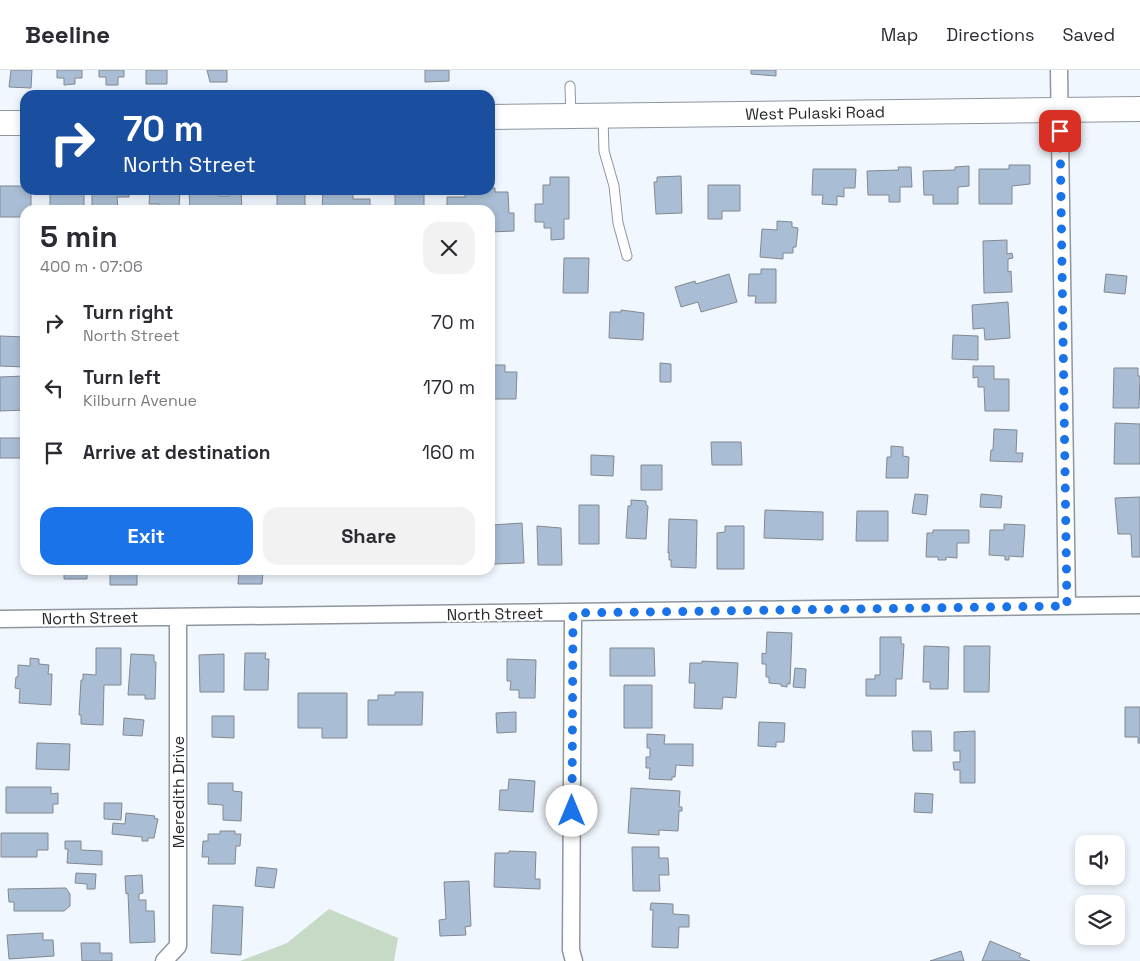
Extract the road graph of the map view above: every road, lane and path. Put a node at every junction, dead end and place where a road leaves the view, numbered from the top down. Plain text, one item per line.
1 (1059, 70) edge
2 (570, 86) dead end
3 (1140, 109) edge
4 (1060, 110) junction
5 (571, 116) junction
6 (603, 116) junction
7 (495, 117) edge
8 (0, 123) edge
9 (20, 123) edge
10 (627, 256) dead end
11 (1140, 605) edge
12 (1067, 606) junction
13 (573, 613) junction
14 (178, 617) junction
15 (0, 620) edge
16 (164, 961) edge
17 (574, 961) edge

1 - 4 street
2 - 5 lane
3 - 4 main road, West Pulaski Road
4 - 6 main road, West Pulaski Road
4 - 12 street
5 - 6 main road, West Pulaski Road
5 - 7 main road, West Pulaski Road
6 - 10 lane
8 - 9 main road
11 - 12 street, North Street
12 - 13 street, North Street
13 - 14 street, North Street
13 - 17 street
14 - 15 street, North Street
14 - 16 street, Meredith Drive

